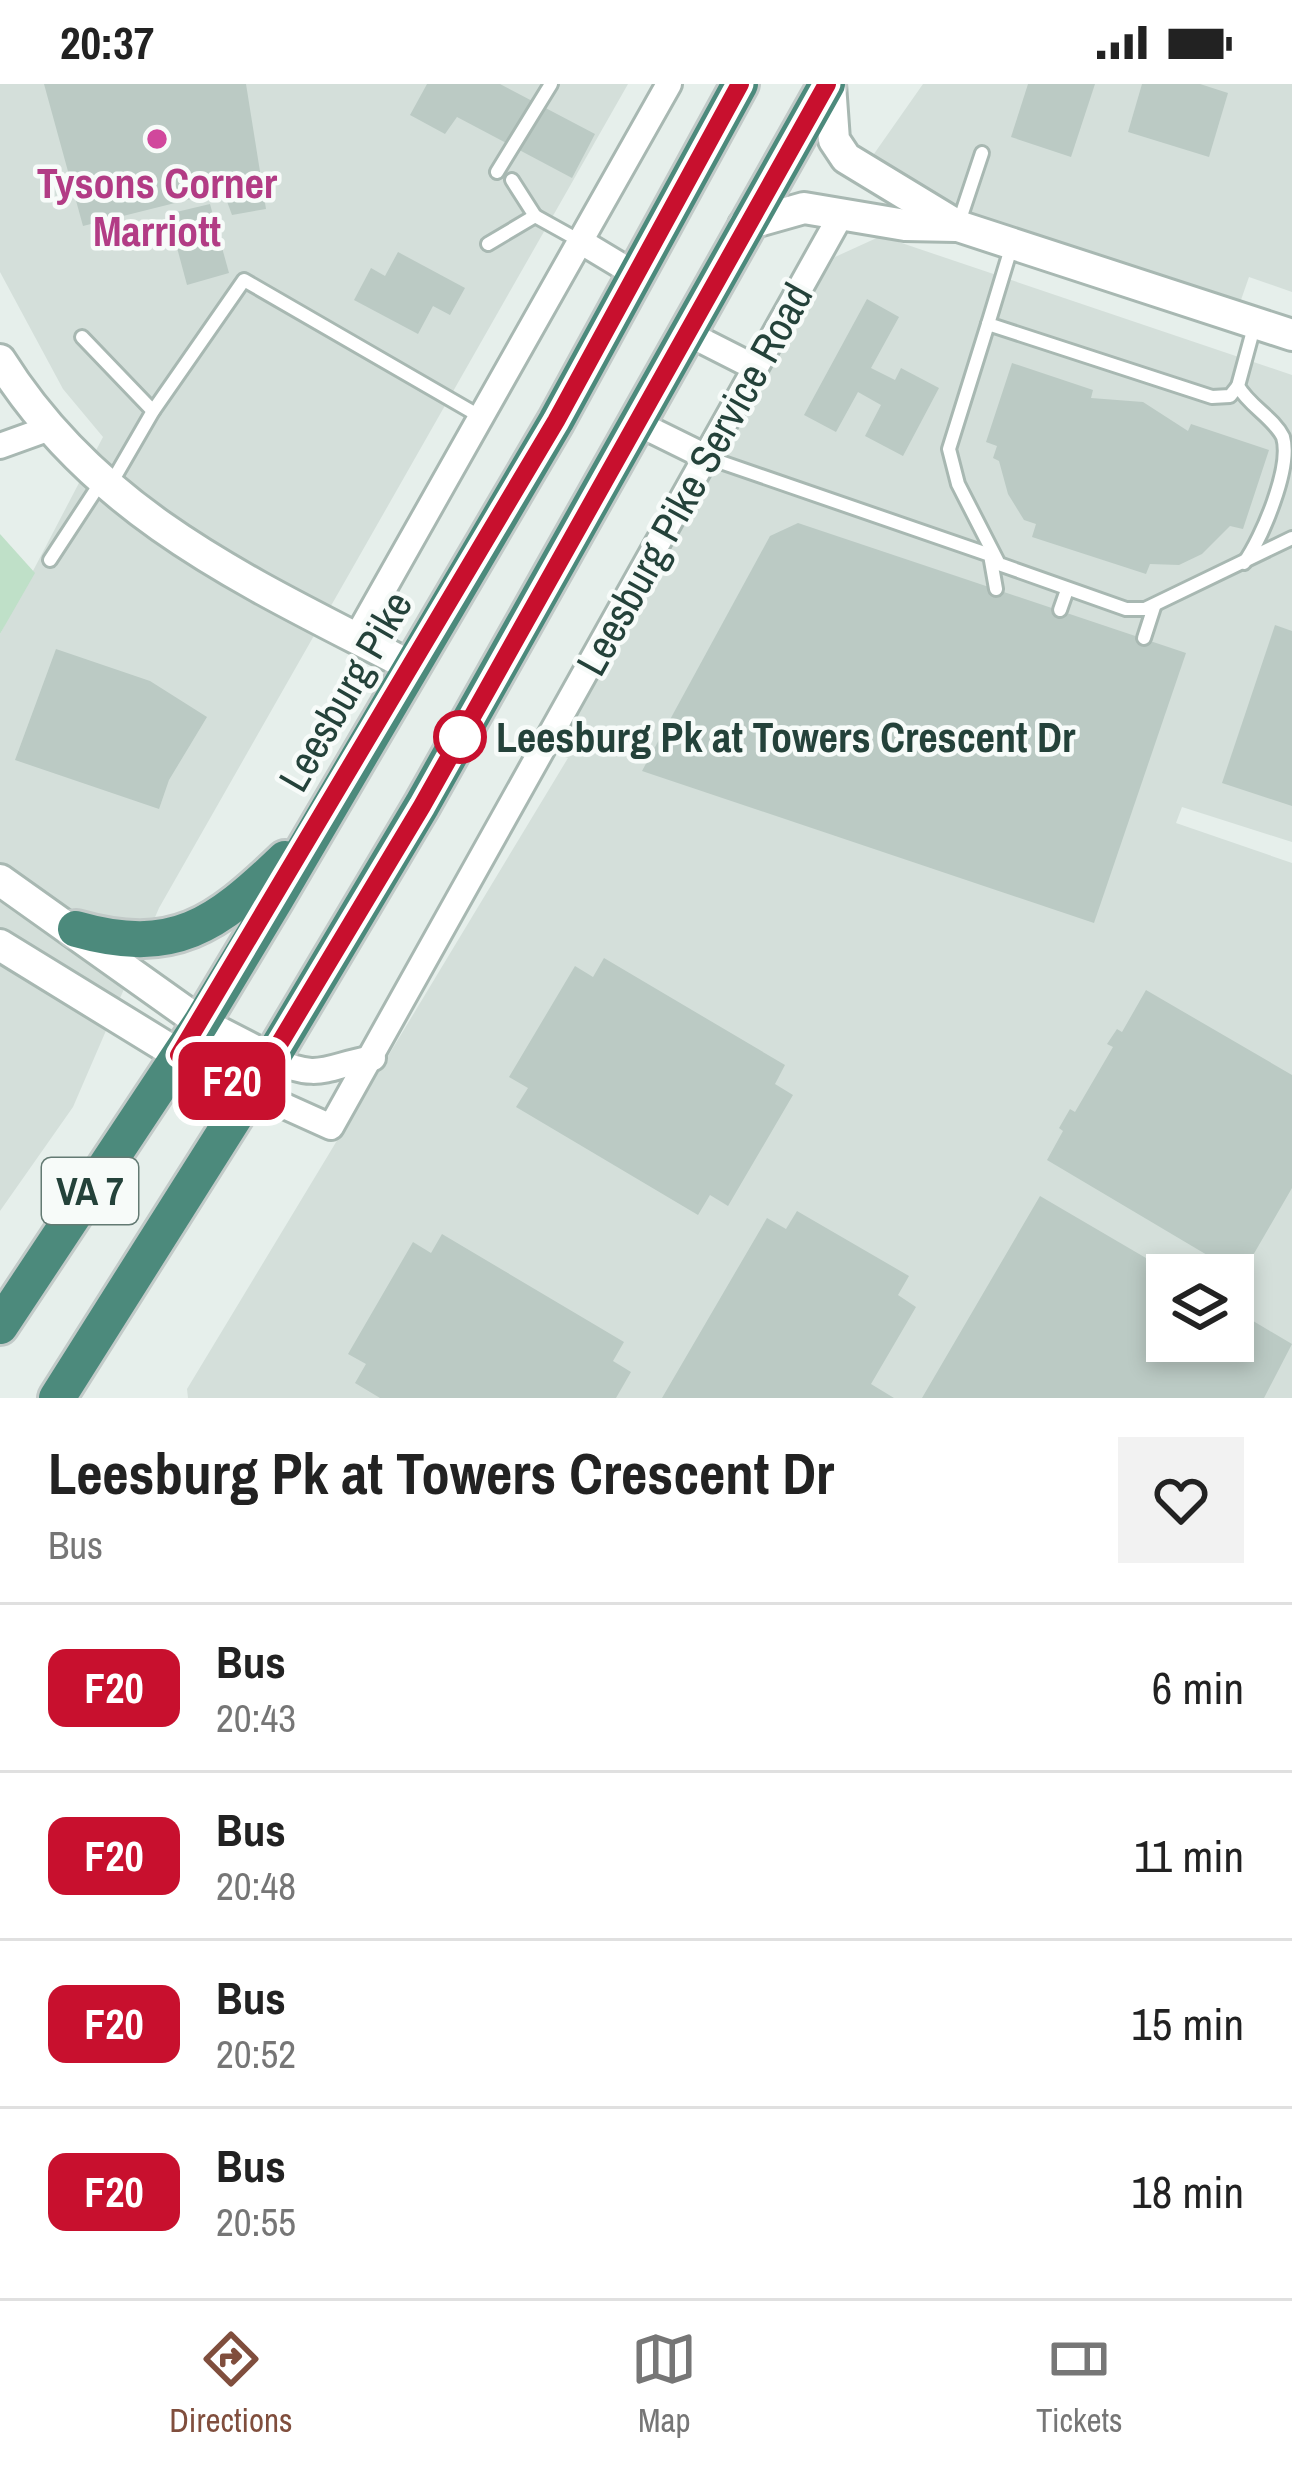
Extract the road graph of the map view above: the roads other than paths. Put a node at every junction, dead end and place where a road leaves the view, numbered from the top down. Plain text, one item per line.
1 (551, 84) edge
2 (668, 84) edge
3 (828, 84) edge
4 (730, 87) edge
5 (982, 153) dead end
6 (497, 172) dead end
7 (512, 180) dead end
8 (841, 215) junction
9 (535, 216) junction
10 (744, 225) junction
11 (958, 226) junction
12 (580, 241) junction
13 (488, 244) dead end
14 (1012, 244) junction
15 (633, 273) junction
16 (1256, 323) junction
17 (988, 324) junction
18 (685, 332) junction
19 (1292, 335) edge
20 (82, 337) dead end
21 (0, 360) edge
22 (754, 367) junction
23 (1238, 386) junction
24 (153, 411) junction
25 (481, 417) junction
26 (635, 422) junction
27 (50, 428) junction
28 (0, 446) edge
29 (706, 457) junction
30 (104, 486) junction
31 (1292, 538) edge
32 (990, 555) junction
33 (50, 560) dead end
34 (1243, 564) junction
35 (996, 589) dead end
36 (1067, 590) junction
37 (1154, 607) junction
38 (1060, 610) dead end
39 (356, 638) junction
40 (1144, 638) dead end
41 (412, 667) junction
42 (318, 827) junction
43 (0, 880) edge
44 (76, 929) junction
45 (0, 945) edge
46 (201, 1022) junction
47 (179, 1055) junction
48 (374, 1058) junction
49 (272, 1059) junction
50 (251, 1091) junction
51 (0, 1326) edge
52 (64, 1396) edge

1 - 6 lane
2 - 12 street
3 - 10 highway, VA 7
3 - 11 street
4 - 15 highway, Leesburg Pike / VA 7
5 - 11 lane
7 - 9 lane
8 - 10 street
8 - 11 street
8 - 22 street, Leesburg Pike Service Road
9 - 12 lane
9 - 13 lane
10 - 18 highway, VA 7
11 - 14 street
12 - 15 street
12 - 25 street
14 - 16 street
14 - 17 lane
15 - 41 highway, Leesburg Pike / VA 7
16 - 19 street
16 - 23 lane
17 - 23 lane
17 - 32 lane
18 - 22 street
18 - 26 highway, VA 7
20 - 24 lane
21 - 27 street
22 - 29 street, Leesburg Pike Service Road
23 - 34 lane
24 - 25 lane
24 - 30 lane
25 - 39 street
26 - 29 street
26 - 49 highway, VA 7
27 - 28 street
27 - 30 street
29 - 32 lane
29 - 48 street, Leesburg Pike Service Road
30 - 33 lane
30 - 39 street
31 - 34 lane
32 - 35 lane
32 - 36 lane
34 - 37 lane
36 - 37 lane
36 - 38 lane
37 - 40 lane
39 - 41 street
41 - 42 highway, Leesburg Pike / VA 7
42 - 44 highway
42 - 46 highway, Leesburg Pike / VA 7
43 - 44 street
44 - 46 street
45 - 47 street
46 - 47 highway, Leesburg Pike / VA 7
46 - 49 street
47 - 50 street
47 - 51 highway, Leesburg Pike / VA 7
48 - 49 street
48 - 50 street, Leesburg Pike Service Road
49 - 50 highway, VA 7
50 - 52 highway, VA 7

